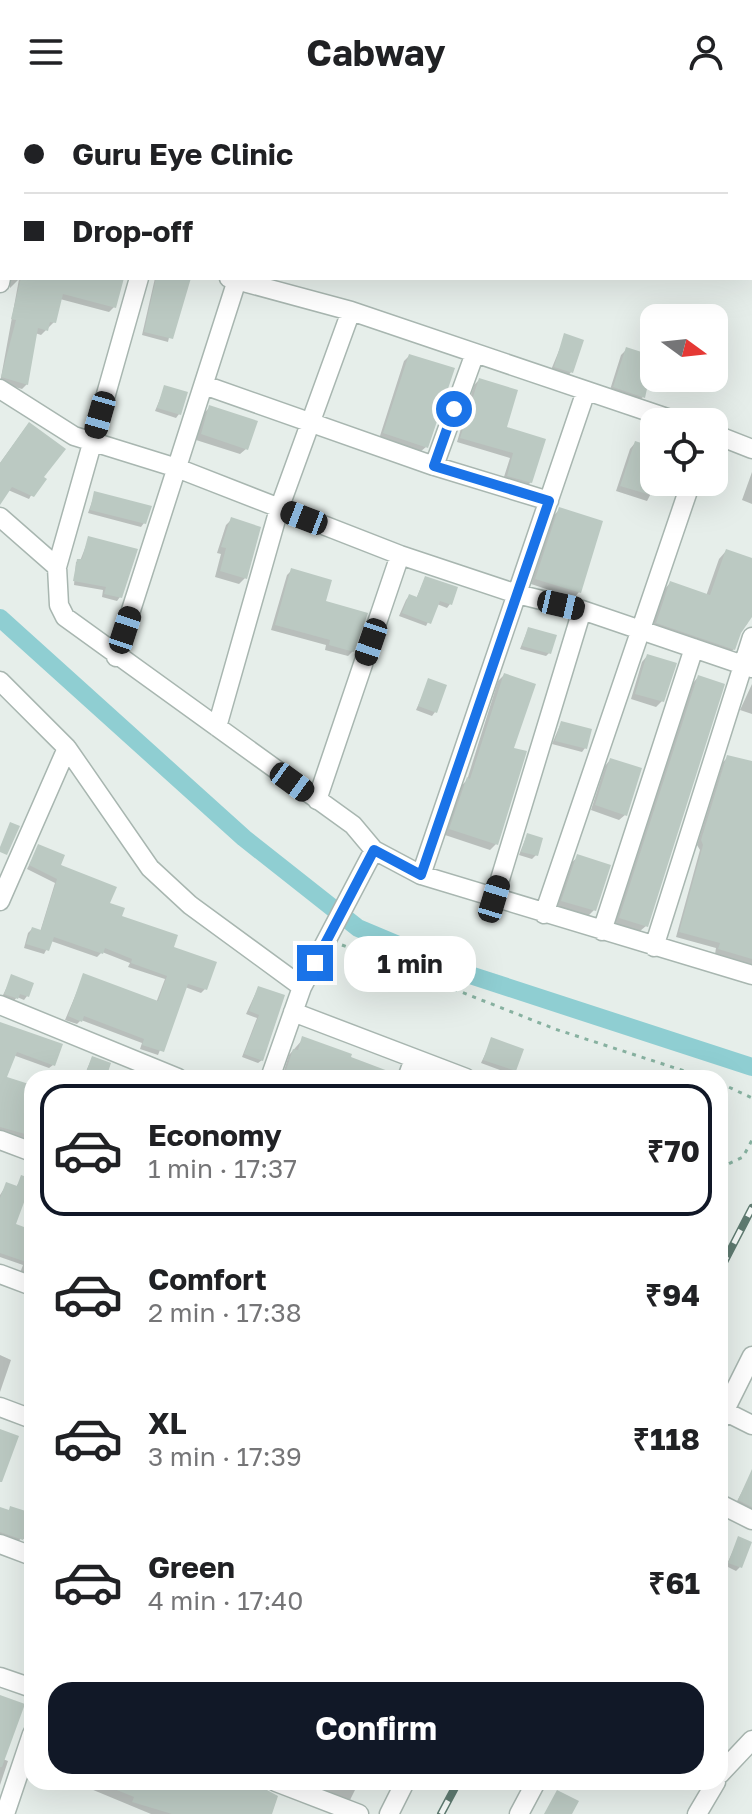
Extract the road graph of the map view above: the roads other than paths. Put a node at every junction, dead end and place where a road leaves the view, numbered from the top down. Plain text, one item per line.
1 (138, 280) edge
2 (233, 280) edge
3 (237, 280) edge
4 (351, 311) junction
5 (475, 353) junction
6 (204, 385) junction
7 (0, 389) edge
8 (586, 391) junction
9 (640, 409) edge
10 (309, 422) junction
11 (728, 440) edge
12 (92, 442) junction
13 (752, 449) edge
14 (434, 466) junction
15 (177, 468) junction
16 (686, 496) edge
17 (549, 501) junction
18 (279, 509) junction
19 (0, 517) edge
20 (400, 555) junction
21 (57, 567) junction
22 (517, 594) junction
23 (582, 610) junction
24 (639, 629) junction
25 (752, 637) edge
26 (694, 648) junction
27 (116, 657) junction
28 (748, 666) edge
29 (0, 681) edge
30 (217, 727) junction
31 (67, 748) junction
32 (317, 800) junction
33 (374, 850) junction
34 (6, 871) edge
35 (421, 875) junction
36 (494, 899) junction
37 (0, 901) edge
38 (544, 914) junction
39 (602, 931) junction
40 (654, 947) junction
41 (752, 975) edge
42 (302, 987) junction
43 (0, 1005) edge
44 (293, 1012) junction
45 (414, 1059) junction
46 (158, 1070) edge
47 (273, 1070) edge
48 (410, 1070) edge
49 (444, 1070) edge
50 (0, 1140) edge
51 (24, 1149) edge
52 (0, 1274) edge
53 (24, 1283) edge
54 (752, 1356) edge
55 (728, 1403) edge
56 (0, 1407) edge
57 (24, 1416) edge
58 (728, 1417) edge
59 (752, 1425) edge
60 (728, 1508) edge
61 (752, 1520) edge
62 (0, 1544) edge
63 (24, 1553) edge
64 (0, 1677) edge
65 (24, 1685) edge
66 (752, 1740) edge
67 (24, 1758) edge
68 (728, 1766) edge
69 (297, 1790) edge
70 (401, 1790) edge
71 (532, 1790) edge
72 (711, 1790) edge
73 (5, 1814) edge
74 (359, 1814) edge
75 (389, 1814) edge
76 (519, 1814) edge
77 (697, 1814) edge

1 - 12 street
2 - 6 street
3 - 4 street
4 - 5 street
4 - 10 street
5 - 8 street
5 - 14 street
6 - 10 street
6 - 15 street
7 - 12 street
8 - 9 street
8 - 17 street
10 - 14 street
10 - 18 street
11 - 13 street
12 - 15 street
12 - 21 street
14 - 17 street
15 - 18 street
15 - 27 street
16 - 24 street
17 - 22 street
18 - 20 street
18 - 30 street
19 - 21 street
20 - 22 street
20 - 32 street
21 - 27 street
22 - 23 street
22 - 35 street
23 - 24 street
23 - 36 street
24 - 26 street
24 - 38 street
25 - 28 street
26 - 28 street
26 - 39 street
27 - 30 street
28 - 40 street
29 - 31 street
30 - 32 street
31 - 34 street
31 - 42 street
32 - 33 street
33 - 35 street
33 - 42 street
34 - 37 street
35 - 36 street
36 - 38 street
38 - 39 street
39 - 40 street
40 - 41 street
42 - 44 street
43 - 46 street
44 - 45 street
44 - 47 street
45 - 48 street
45 - 49 street
50 - 51 street
52 - 53 street
54 - 55 street
56 - 57 street
58 - 59 street
60 - 61 street
62 - 63 street
64 - 65 street
66 - 68 street
67 - 73 street
69 - 74 street
70 - 75 street
71 - 76 street
72 - 77 street

